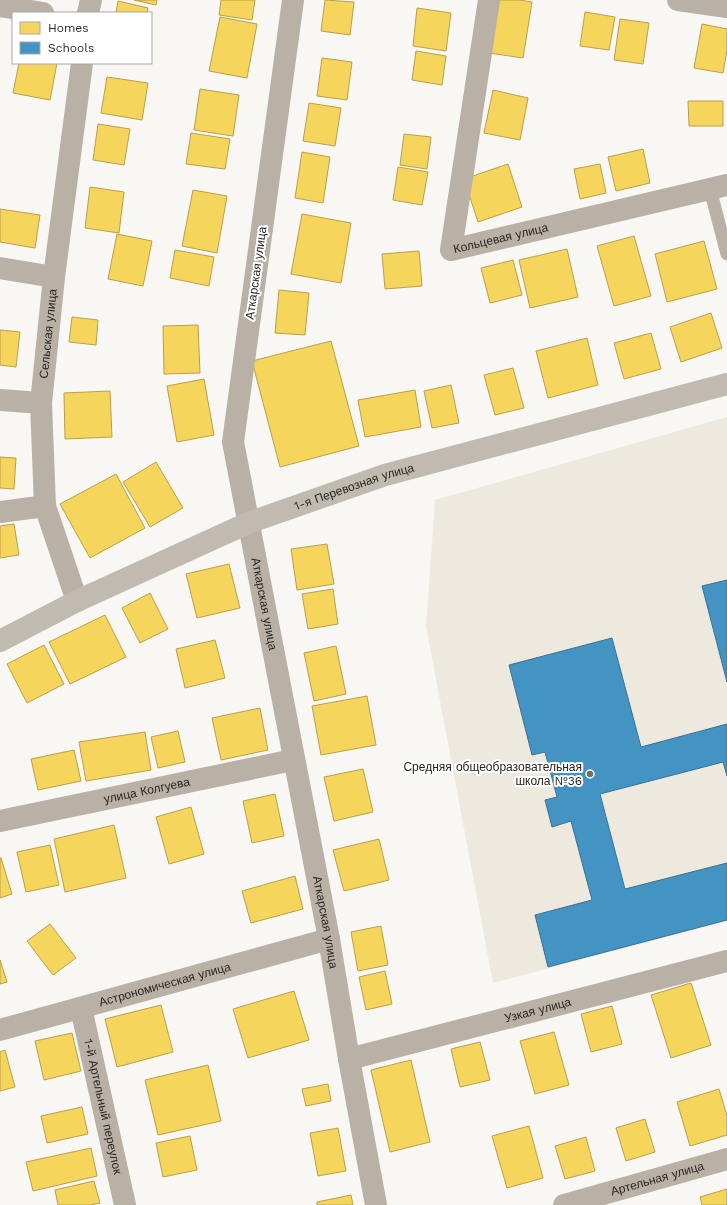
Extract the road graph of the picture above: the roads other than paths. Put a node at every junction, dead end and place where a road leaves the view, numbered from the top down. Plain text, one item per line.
1 (91, 0) edge
2 (293, 0) edge
3 (489, 0) edge
4 (678, 0) edge
5 (0, 6) edge
6 (727, 7) edge
7 (37, 12) edge
8 (88, 12) edge
9 (82, 64) edge
10 (718, 187) edge
11 (727, 254) edge
12 (0, 268) edge
13 (54, 277) junction
14 (727, 384) edge
15 (0, 400) edge
16 (41, 403) junction
17 (45, 506) junction
18 (0, 512) edge
19 (248, 523) junction
20 (77, 601) junction
21 (0, 641) edge
22 (293, 760) junction
23 (0, 821) edge
24 (329, 939) junction
25 (727, 961) edge
26 (81, 1008) junction
27 (0, 1030) edge
28 (349, 1059) junction
29 (727, 1159) edge
30 (125, 1205) edge
31 (376, 1205) edge
32 (564, 1205) edge

1 - 8 street
2 - 19 street, Аткарская улица
3 - 10 street, Кольцевая улица
4 - 6 street
5 - 7 street
9 - 13 street, Сельская улица
10 - 11 lane
12 - 13 street
13 - 16 street, Сельская улица
14 - 19 main road, 1-я Перевозная улица
15 - 16 street
16 - 17 street, Сельская улица
17 - 18 street
17 - 20 street, Сельская улица
19 - 20 main road, 1-я Перевозная улица
19 - 22 street, Аткарская улица
20 - 21 main road, 1-я Перевозная улица
22 - 23 street, улица Колгуева
22 - 24 street, Аткарская улица
24 - 26 street, Астрономическая улица
24 - 28 street, Аткарская улица
25 - 28 street, Узкая улица
26 - 27 street, Астрономическая улица
26 - 30 street, 1-й Артельный переулок
28 - 31 street, Аткарская улица
29 - 32 street, Артельная улица

